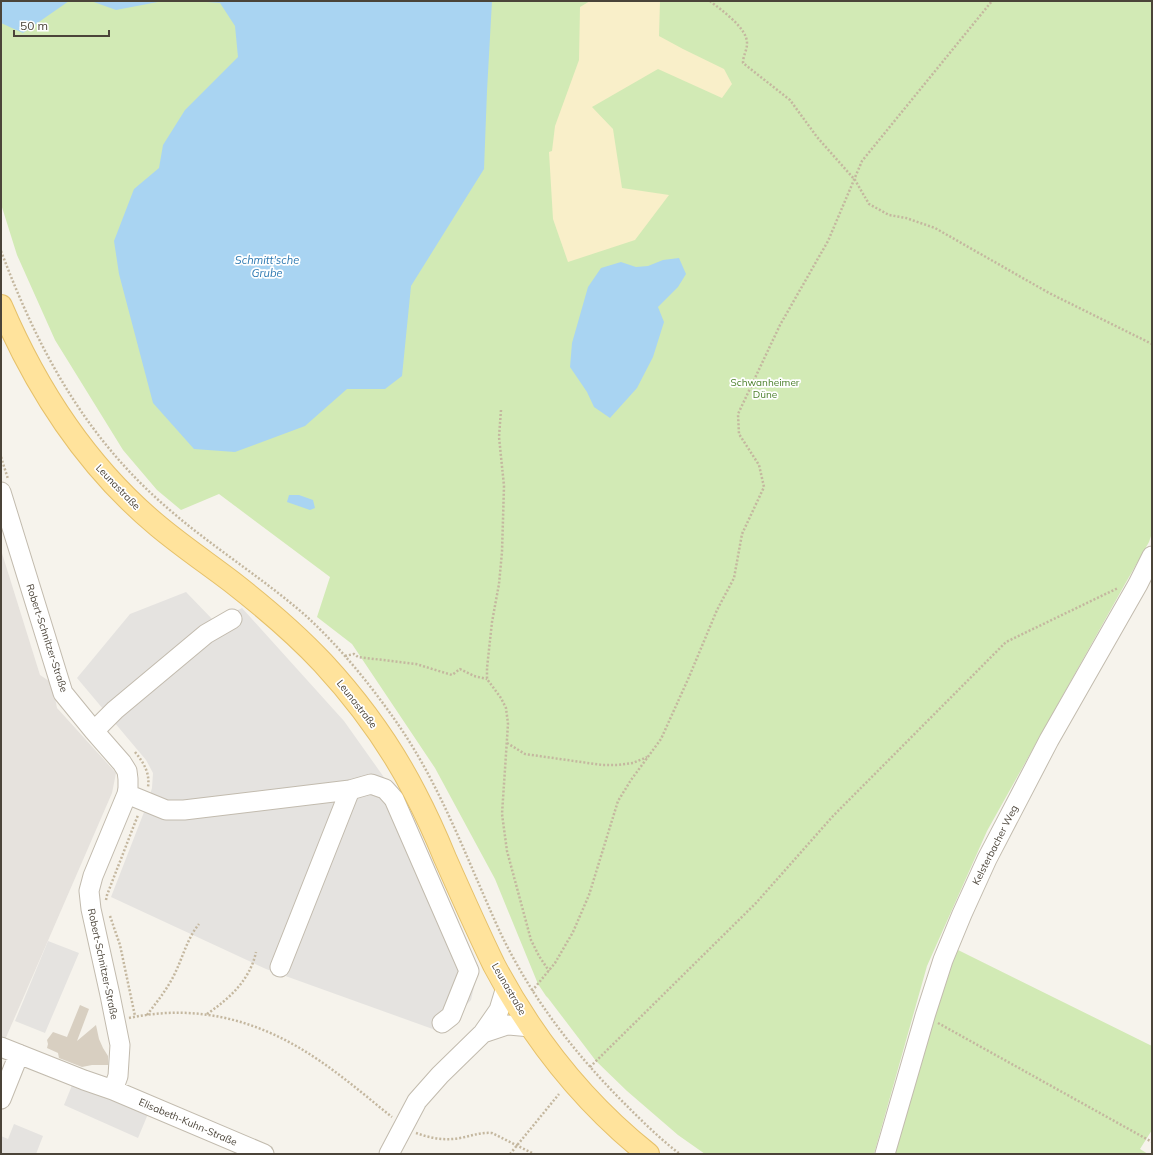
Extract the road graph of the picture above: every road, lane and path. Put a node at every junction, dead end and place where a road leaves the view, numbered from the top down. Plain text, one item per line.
1 (710, 1) edge
2 (992, 1) edge
3 (855, 180) junction
4 (1, 306) edge
5 (1152, 344) edge
6 (501, 410) dead end
7 (1, 492) edge
8 (1152, 556) edge
9 (1138, 584) junction
10 (232, 618) dead end
11 (345, 656) dead end
12 (487, 679) junction
13 (94, 730) junction
14 (507, 743) junction
15 (133, 750) dead end
16 (649, 756) junction
17 (350, 790) junction
18 (135, 798) junction
19 (107, 905) dead end
20 (107, 909) dead end
21 (199, 924) dead end
22 (256, 952) dead end
23 (280, 967) dead end
24 (549, 971) junction
25 (506, 987) junction
26 (532, 991) dead end
27 (207, 1014) junction
28 (147, 1015) junction
29 (925, 1016) junction
30 (442, 1023) dead end
31 (531, 1027) junction
32 (483, 1033) junction
33 (1, 1047) edge
34 (19, 1054) junction
35 (590, 1067) dead end
36 (113, 1090) junction
37 (559, 1094) dead end
38 (1, 1099) edge
39 (404, 1126) junction
40 (1152, 1142) edge
41 (518, 1146) junction
42 (264, 1154) edge
43 (389, 1154) edge
44 (510, 1154) edge
45 (534, 1154) edge
46 (648, 1154) edge
47 (886, 1154) edge

1 - 3 path
2 - 3 path
3 - 5 path
3 - 16 path
4 - 25 main road, Leunastraße
6 - 12 path
7 - 13 street, Robert-Schnitzer-Straße
8 - 9 street, Kelsterbacher Weg
9 - 29 street, Kelsterbacher Weg
9 - 35 path
10 - 13 street
11 - 12 path
12 - 14 path
13 - 18 street, Robert-Schnitzer-Straße
14 - 16 path
14 - 24 path
15 - 18 path
16 - 24 path
17 - 18 street
17 - 23 street
17 - 30 street
18 - 19 path
18 - 36 street, Robert-Schnitzer-Straße
20 - 28 path
21 - 28 path
22 - 27 path
24 - 26 path
25 - 31 main road, Leunastraße
25 - 32 street
27 - 28 path
27 - 39 path
29 - 40 path
29 - 47 street, Kelsterbacher Weg
31 - 32 street
31 - 46 main road, Leunastraße
32 - 39 street
33 - 34 street, Elisabeth-Kuhn-Straße
34 - 36 street, Elisabeth-Kuhn-Straße
34 - 38 street
36 - 42 street, Elisabeth-Kuhn-Straße
37 - 41 path
39 - 41 path
39 - 43 street
41 - 44 path
41 - 45 path

